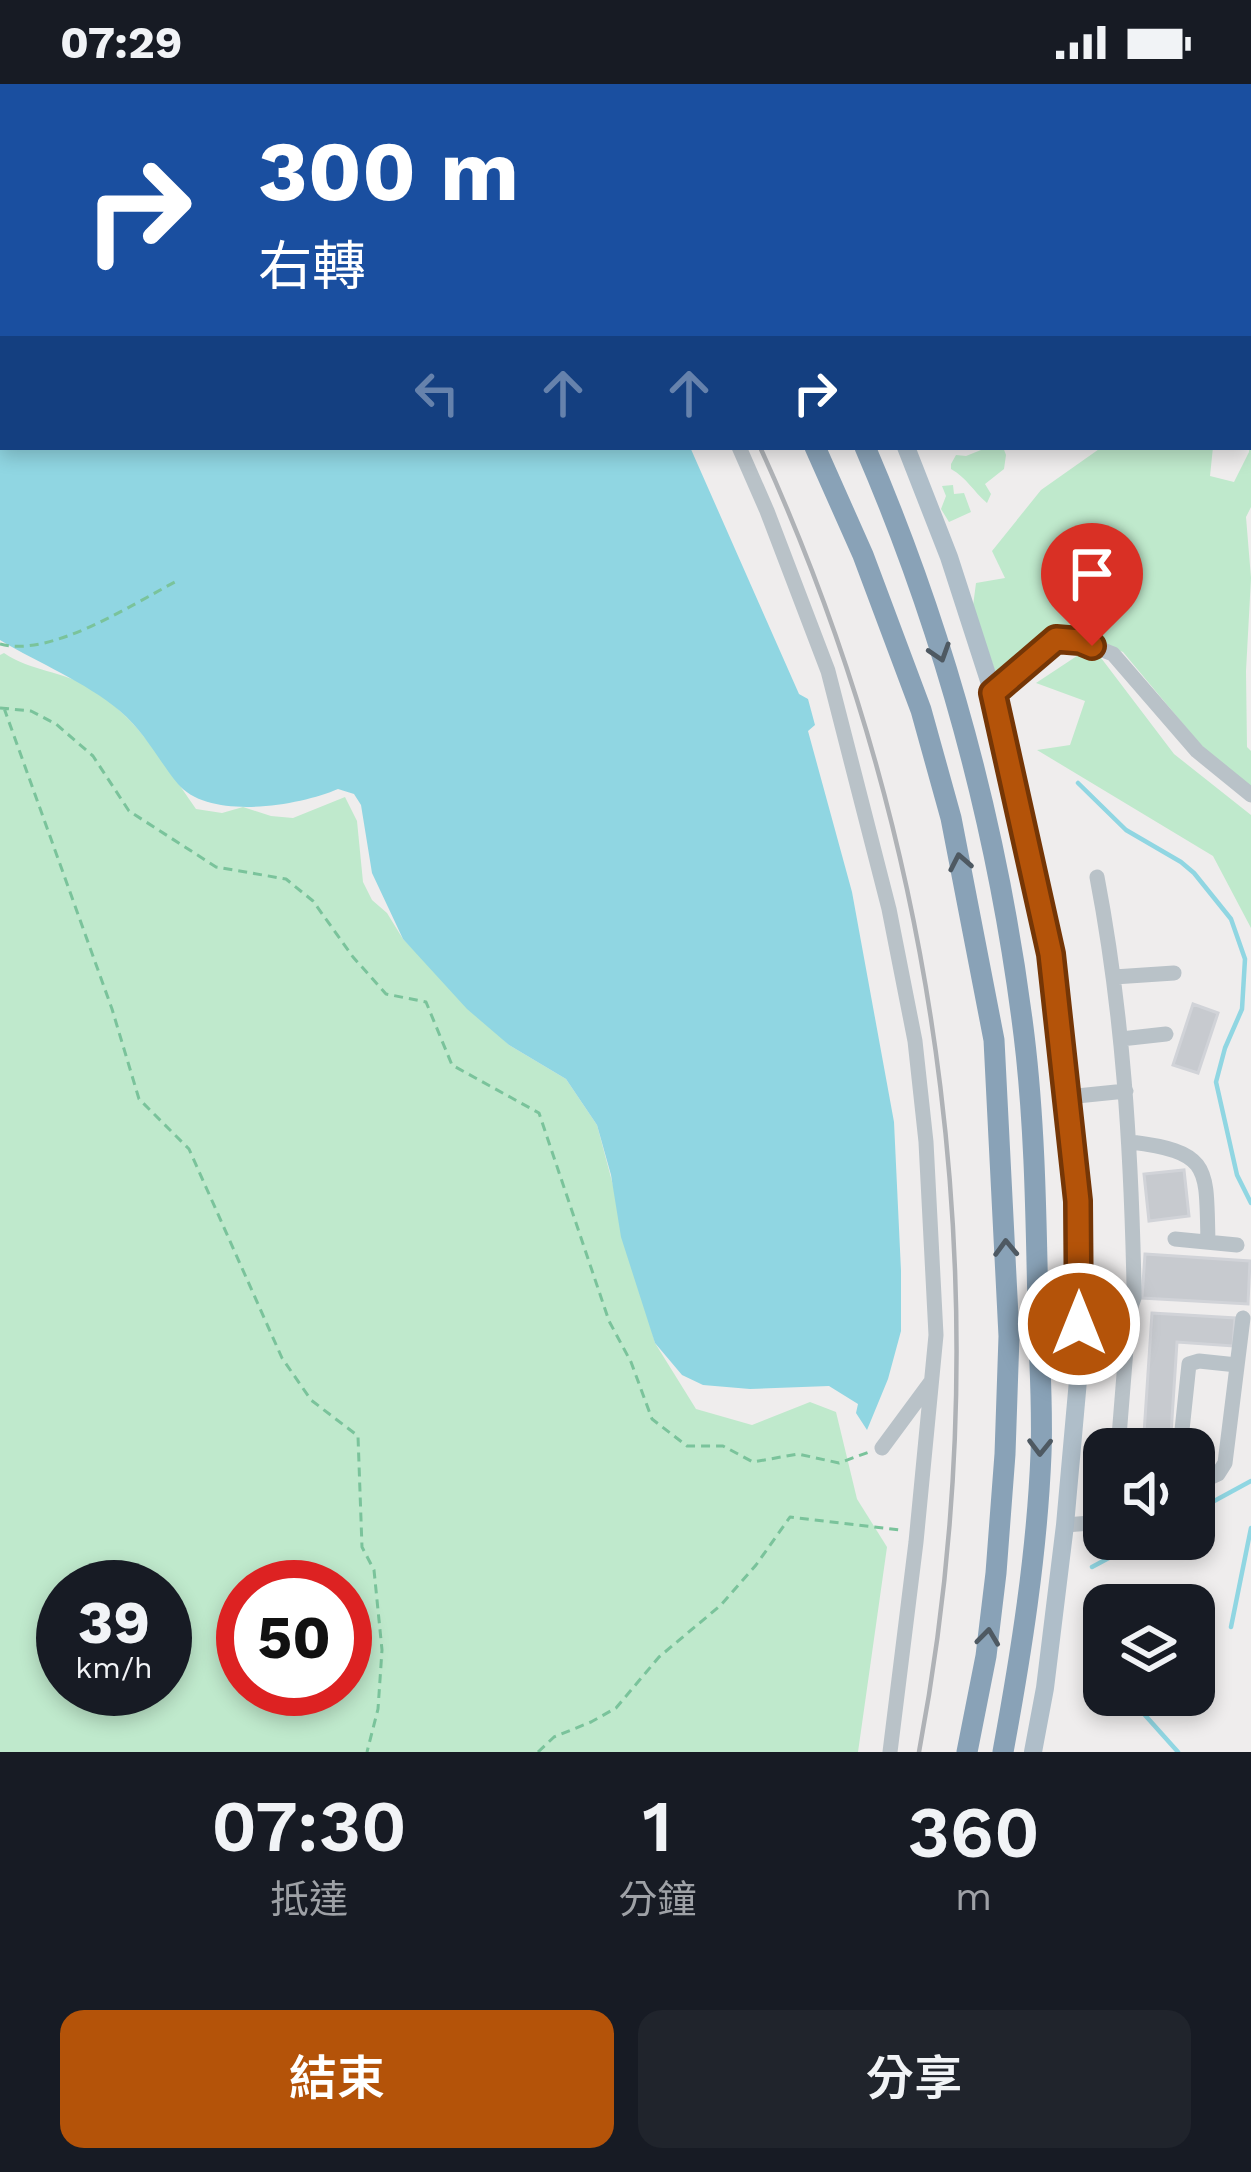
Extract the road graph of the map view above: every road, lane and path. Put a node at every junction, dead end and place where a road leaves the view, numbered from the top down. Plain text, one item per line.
1 (740, 450) edge
2 (816, 450) edge
3 (866, 450) edge
4 (907, 450) edge
5 (175, 582) dead end
6 (0, 644) edge
7 (993, 693) junction
8 (2, 708) edge
9 (1251, 795) edge
10 (1096, 877) dead end
11 (1174, 973) dead end
12 (1114, 977) junction
13 (1166, 1034) dead end
14 (1121, 1039) junction
15 (1126, 1091) junction
16 (1067, 1096) junction
17 (1131, 1142) junction
18 (1174, 1239) dead end
19 (1208, 1242) junction
20 (1237, 1244) dead end
21 (1079, 1289) junction
22 (1101, 1290) dead end
23 (1243, 1318) dead end
24 (1237, 1365) junction
25 (931, 1382) junction
26 (1120, 1428) edge
27 (1182, 1428) edge
28 (882, 1448) joint
29 (1215, 1475) edge
30 (1083, 1524) edge
31 (1065, 1525) junction
32 (917, 1531) junction
33 (367, 1752) edge
34 (538, 1752) edge
35 (890, 1752) edge
36 (967, 1752) edge
37 (1004, 1752) edge
38 (1033, 1752) edge

1 - 25 lane
36 -> 2 highway
3 -> 37 highway
4 - 7 main road
5 - 6 path
7 - 9 lane
7 - 16 main road
8 - 28 path
8 - 33 path
10 - 12 lane
11 - 12 lane
12 - 14 lane
13 - 14 lane
14 - 15 lane
15 - 16 lane
15 - 17 lane
16 - 21 main road
17 - 19 lane
17 - 26 lane
18 - 19 lane
19 - 20 lane
21 - 22 lane
21 - 31 main road
23 - 24 lane
24 - 27 lane
24 - 29 lane
25 - 28 lane
25 - 32 lane
30 - 31 lane
31 - 38 main road
32 - 34 path
32 - 35 lane

